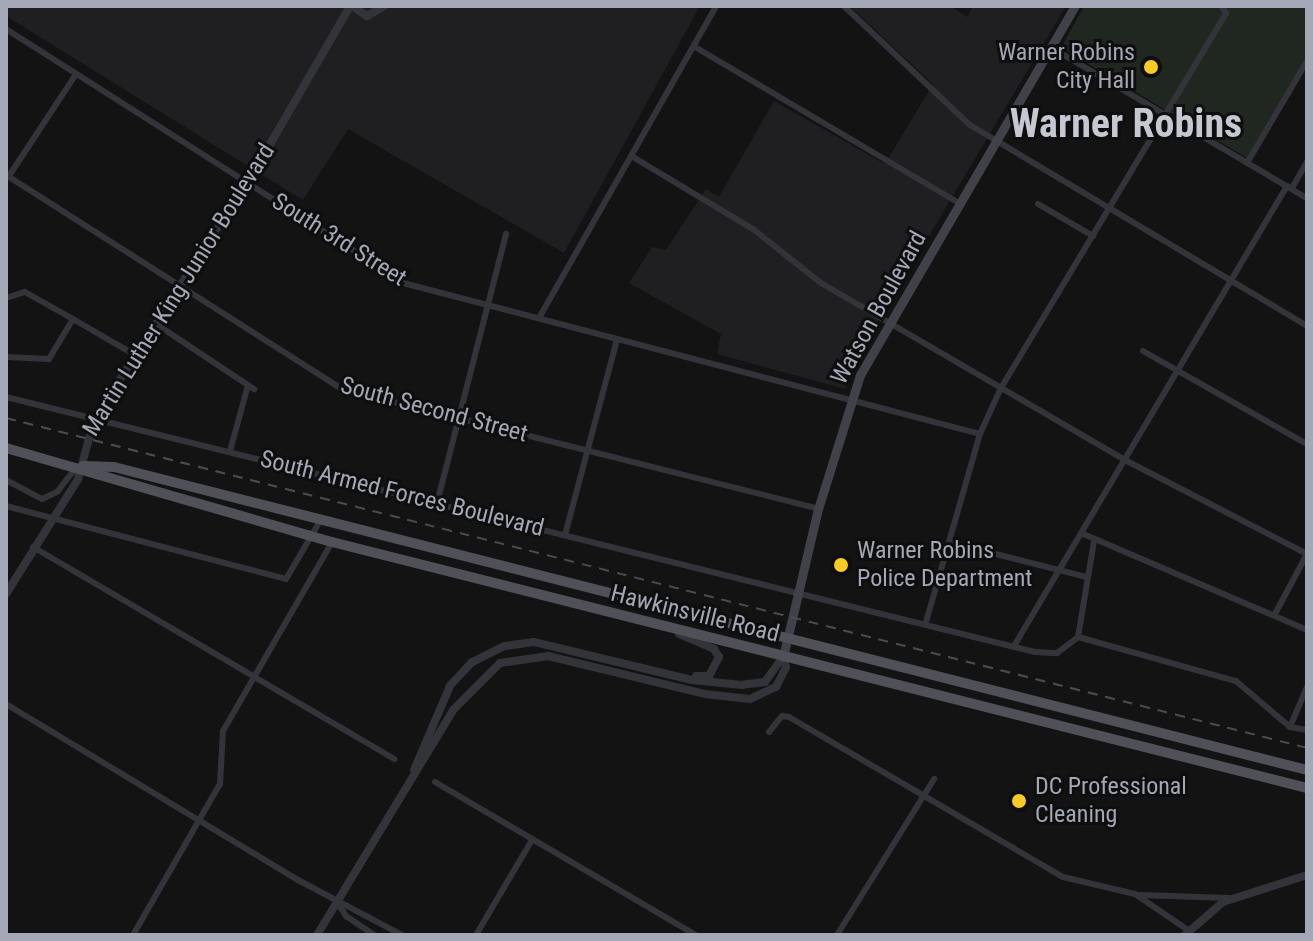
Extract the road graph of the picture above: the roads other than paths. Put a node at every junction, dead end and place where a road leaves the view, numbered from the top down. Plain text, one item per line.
1 (351, 6) edge
2 (384, 6) edge
3 (716, 6) edge
4 (844, 6) edge
5 (1075, 6) edge
6 (1221, 6) edge
7 (362, 15) junction
8 (6, 29) edge
9 (339, 29) junction
10 (695, 47) junction
11 (1052, 48) junction
12 (1307, 61) edge
13 (76, 74) junction
14 (1163, 116) junction
15 (998, 141) junction
16 (633, 157) junction
17 (1307, 162) edge
18 (1247, 163) junction
19 (7, 176) edge
20 (246, 182) junction
21 (1289, 187) junction
22 (1307, 198) edge
23 (960, 204) junction
24 (1038, 204) dead end
25 (1109, 207) junction
26 (506, 234) dead end
27 (1093, 236) junction
28 (1232, 284) junction
29 (180, 285) junction
30 (6, 298) edge
31 (486, 306) junction
32 (539, 318) junction
33 (73, 319) junction
34 (891, 322) junction
35 (156, 324) junction
36 (1307, 326) edge
37 (617, 340) junction
38 (1143, 351) dead end
39 (135, 355) junction
40 (6, 357) edge
41 (1179, 373) junction
42 (1001, 388) junction
43 (6, 397) edge
44 (851, 398) junction
45 (459, 418) junction
46 (94, 420) junction
47 (980, 434) junction
48 (1307, 444) edge
49 (6, 448) edge
50 (588, 450) junction
51 (230, 451) junction
52 (1125, 460) junction
53 (78, 466) junction
54 (6, 480) edge
55 (437, 503) junction
56 (6, 506) edge
57 (818, 509) junction
58 (50, 516) junction
59 (320, 521) junction
60 (1081, 533) junction
61 (565, 535) junction
62 (311, 536) junction
63 (1094, 541) junction
64 (332, 542) junction
65 (952, 543) junction
66 (33, 547) junction
67 (1307, 554) edge
68 (1059, 568) junction
69 (1086, 577) junction
70 (798, 593) junction
71 (6, 594) edge
72 (1275, 614) junction
73 (926, 622) junction
74 (652, 624) junction
75 (1307, 630) edge
76 (1078, 637) junction
77 (788, 638) junction
78 (1014, 646) junction
79 (783, 657) junction
80 (671, 674) junction
81 (253, 676) junction
82 (1307, 687) edge
83 (6, 704) edge
84 (1290, 727) junction
85 (1307, 730) edge
86 (769, 732) dead end
87 (394, 759) dead end
88 (414, 770) junction
89 (1307, 770) edge
90 (934, 779) dead end
91 (435, 782) dead end
92 (1307, 788) edge
93 (924, 795) junction
94 (201, 818) junction
95 (532, 840) junction
96 (1307, 875) edge
97 (1135, 894) junction
98 (1232, 898) junction
99 (337, 902) junction
100 (1186, 933) edge
101 (133, 935) edge
102 (317, 935) edge
103 (374, 935) edge
104 (402, 935) edge
105 (476, 935) edge
106 (696, 935) edge
107 (837, 935) edge

1 - 7 street
1 - 9 street, Martin Luther King Junior Boulevard
2 - 7 street, Martin Luther King Junior Boulevard
3 - 10 street
4 - 15 street
5 - 11 main road, Watson Boulevard
6 - 14 street
7 - 9 street, Martin Luther King Junior Boulevard
8 - 13 street, South 3rd Street
9 - 20 street, Martin Luther King Junior Boulevard
10 - 16 street
10 - 23 street
11 - 14 street
11 - 15 main road, Watson Boulevard
12 - 18 street
13 - 19 street
13 - 20 street, South 3rd Street
14 - 18 street
14 - 25 street
15 - 23 main road, Watson Boulevard
15 - 25 street
16 - 32 street
16 - 34 street
17 - 21 street
18 - 21 street
19 - 29 street, South Second Street
20 - 29 street, Martin Luther King Junior Boulevard
20 - 31 street, South 3rd Street
21 - 22 street
21 - 28 street
23 - 34 main road, Watson Boulevard
24 - 27 street
25 - 27 street
25 - 28 street
26 - 31 street
27 - 42 street
28 - 36 street
28 - 41 street
29 - 35 street, Martin Luther King Junior Boulevard
29 - 45 street, South Second Street
30 - 33 street
31 - 32 street, South 3rd Street
31 - 45 street
32 - 37 street, South 3rd Street
33 - 39 street
33 - 40 street
34 - 42 street
34 - 44 main road, Watson Boulevard
35 - 39 street, Martin Luther King Junior Boulevard
35 - 51 street
37 - 44 street, South 3rd Street
37 - 50 street
38 - 41 street
39 - 46 street, Martin Luther King Junior Boulevard
41 - 48 street
41 - 52 street
42 - 47 street
42 - 52 street
43 - 46 street, South Armed Forces Boulevard
44 - 47 street, South 3rd Street
44 - 57 main road, Watson Boulevard
45 - 50 street, South Second Street
45 - 55 street
46 - 51 street, South Armed Forces Boulevard
46 - 53 street, Martin Luther King Junior Boulevard
47 - 65 street
49 - 53 main road, Hawkinsville Road
50 - 57 street, South Second Street
50 - 61 street
51 - 55 street, South Armed Forces Boulevard
52 - 60 street
52 - 67 street
53 - 54 street
53 - 58 street, Martin Luther King Junior Boulevard
53 - 59 main road, Hawkinsville Road
53 - 62 main road, Hawkinsville Road
55 - 61 street, South Armed Forces Boulevard
56 - 58 street
57 - 70 main road, Watson Boulevard
58 - 62 street
58 - 66 street, Martin Luther King Junior Boulevard
59 - 62 street
59 - 77 main road, Hawkinsville Road
60 - 63 street
60 - 68 street
61 - 70 street, South Armed Forces Boulevard
62 - 64 main road, Hawkinsville Road
63 - 69 street
63 - 72 street
64 - 74 main road, Hawkinsville Road
64 - 81 street
65 - 68 street
65 - 73 street
66 - 71 street, Martin Luther King Junior Boulevard
66 - 81 street
67 - 72 street
68 - 69 street
68 - 78 street
69 - 76 street
70 - 73 street, South Armed Forces Boulevard
70 - 77 main road, Watson Boulevard
72 - 75 street
73 - 78 street, South Armed Forces Boulevard
74 - 79 main road, Hawkinsville Road
74 - 80 street
76 - 78 street, South Armed Forces Boulevard
76 - 84 street
77 - 79 main road, Watson Boulevard
77 - 89 main road, Hawkinsville Road
79 - 80 street, Watson Boulevard
79 - 88 street, Watson Boulevard
79 - 92 main road, Hawkinsville Road
80 - 88 street, Watson Boulevard
81 - 87 street
81 - 94 street
82 - 84 street
83 - 94 street
84 - 85 street
86 - 93 street
88 - 99 street, Watson Boulevard
90 - 93 street
91 - 95 street
93 - 97 street
93 - 107 street
94 - 99 street
94 - 101 street
95 - 105 street
95 - 106 street
96 - 98 street
97 - 98 street
97 - 100 street
98 - 100 street
99 - 102 street, Watson Boulevard
99 - 103 street
99 - 104 street

